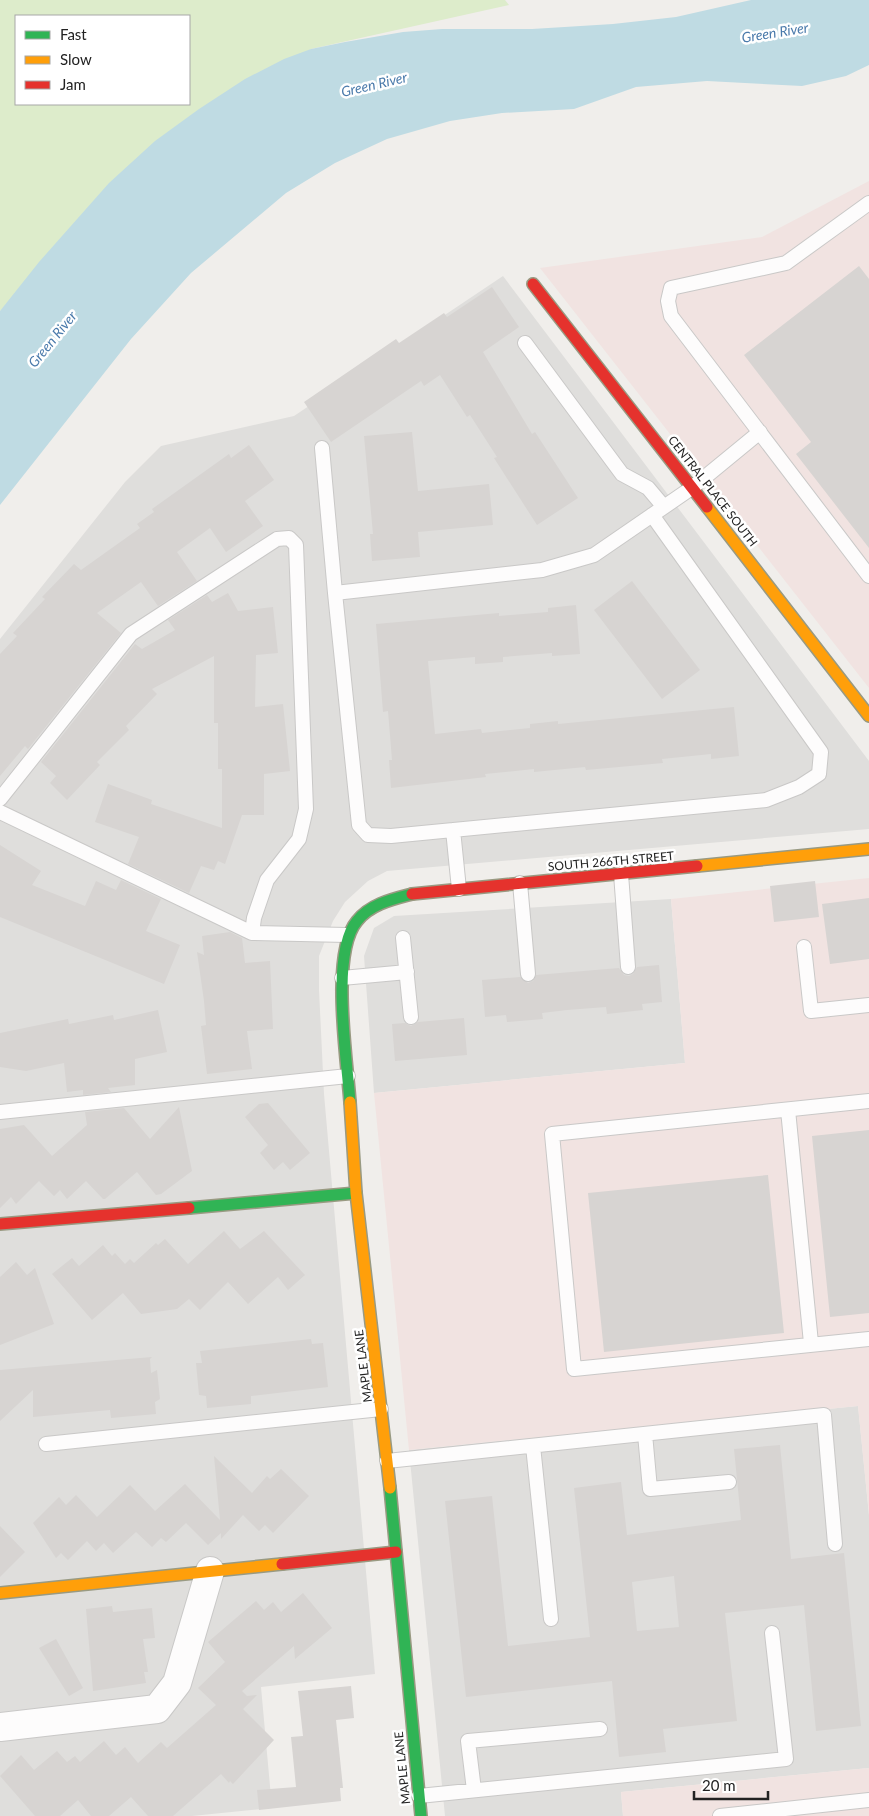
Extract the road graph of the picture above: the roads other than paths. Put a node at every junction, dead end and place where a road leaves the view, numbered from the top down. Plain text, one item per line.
1 (869, 204) edge
2 (533, 284) dead end
3 (524, 343) dead end
4 (760, 432) junction
5 (322, 448) dead end
6 (693, 487) junction
7 (658, 511) junction
8 (869, 576) edge
9 (335, 592) junction
10 (869, 716) edge
11 (0, 799) edge
12 (0, 812) edge
13 (453, 830) junction
14 (869, 849) edge
15 (621, 874) junction
16 (520, 883) junction
17 (459, 889) junction
18 (361, 916) joint
19 (252, 933) junction
20 (347, 935) junction
21 (403, 938) dead end
22 (804, 947) dead end
23 (628, 967) dead end
24 (407, 972) junction
25 (528, 974) dead end
26 (342, 978) junction
27 (869, 1005) edge
28 (411, 1016) dead end
29 (348, 1076) junction
30 (869, 1101) edge
31 (788, 1110) junction
32 (0, 1112) edge
33 (356, 1192) junction
34 (0, 1224) edge
35 (869, 1339) edge
36 (811, 1343) junction
37 (382, 1409) junction
38 (645, 1434) junction
39 (46, 1444) dead end
40 (533, 1446) junction
41 (388, 1461) junction
42 (729, 1482) dead end
43 (835, 1544) dead end
44 (396, 1552) junction
45 (210, 1571) junction
46 (0, 1592) edge
47 (551, 1619) dead end
48 (772, 1633) dead end
49 (0, 1728) edge
50 (600, 1729) dead end
51 (474, 1790) junction
52 (419, 1796) junction
53 (869, 1800) edge
54 (421, 1816) edge
55 (720, 1816) edge

1 - 4 lane
2 - 6 street, CENTRAL PLACE SOUTH
3 - 7 lane
4 - 6 lane
4 - 8 lane
5 - 9 lane
6 - 7 lane
6 - 10 street, CENTRAL PLACE SOUTH
7 - 9 lane
7 - 13 lane
9 - 13 lane
11 - 19 lane
12 - 19 lane
13 - 17 lane
14 - 15 street, SOUTH 266TH STREET
15 - 16 street, SOUTH 266TH STREET
15 - 23 lane
16 - 17 street, SOUTH 266TH STREET
16 - 25 lane
17 - 18 street, SOUTH 266TH STREET
18 - 20 street, MAPLE LANE
19 - 20 lane
20 - 26 street, MAPLE LANE
21 - 24 lane
22 - 27 lane
24 - 26 lane
24 - 28 lane
26 - 29 street, MAPLE LANE
29 - 32 lane
29 - 33 street, MAPLE LANE
30 - 31 lane
31 - 36 lane
31 - 36 lane
33 - 34 street
33 - 37 street, MAPLE LANE
35 - 36 lane
37 - 39 lane
37 - 41 street, MAPLE LANE
38 - 40 lane
38 - 42 lane
38 - 43 lane
40 - 41 lane
40 - 47 lane
41 - 44 street, MAPLE LANE
44 - 45 street
44 - 52 street, MAPLE LANE
45 - 46 street
45 - 49 street
48 - 51 lane
50 - 51 lane
51 - 52 lane
52 - 54 street, MAPLE LANE
53 - 55 lane

